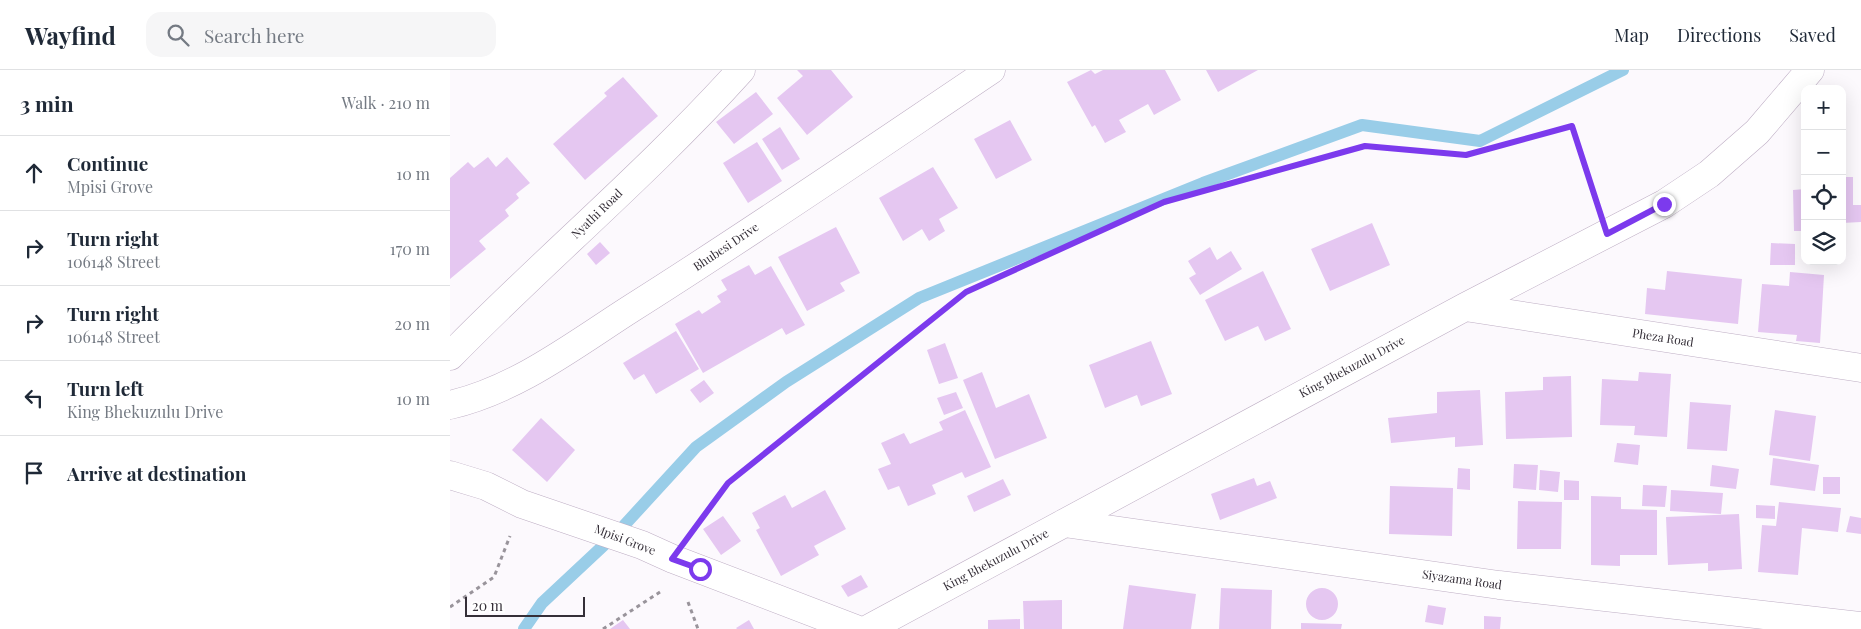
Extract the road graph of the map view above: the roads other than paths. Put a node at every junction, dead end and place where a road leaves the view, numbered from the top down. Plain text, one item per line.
1 (741, 70) edge
2 (991, 70) edge
3 (1810, 70) edge
4 (1465, 307) junction
5 (450, 356) edge
6 (1861, 368) edge
7 (450, 405) edge
8 (450, 475) edge
9 (1064, 523) junction
10 (1861, 626) edge
11 (856, 629) edge
12 (868, 629) edge

1 - 5 street, Nyathi Road
2 - 7 street, Bhubesi Drive
3 - 4 street, King Bhekuzulu Drive
4 - 6 street, Pheza Road
4 - 9 street, King Bhekuzulu Drive
8 - 11 street, Mpisi Grove
9 - 10 street, Siyazama Road
9 - 12 street, King Bhekuzulu Drive

